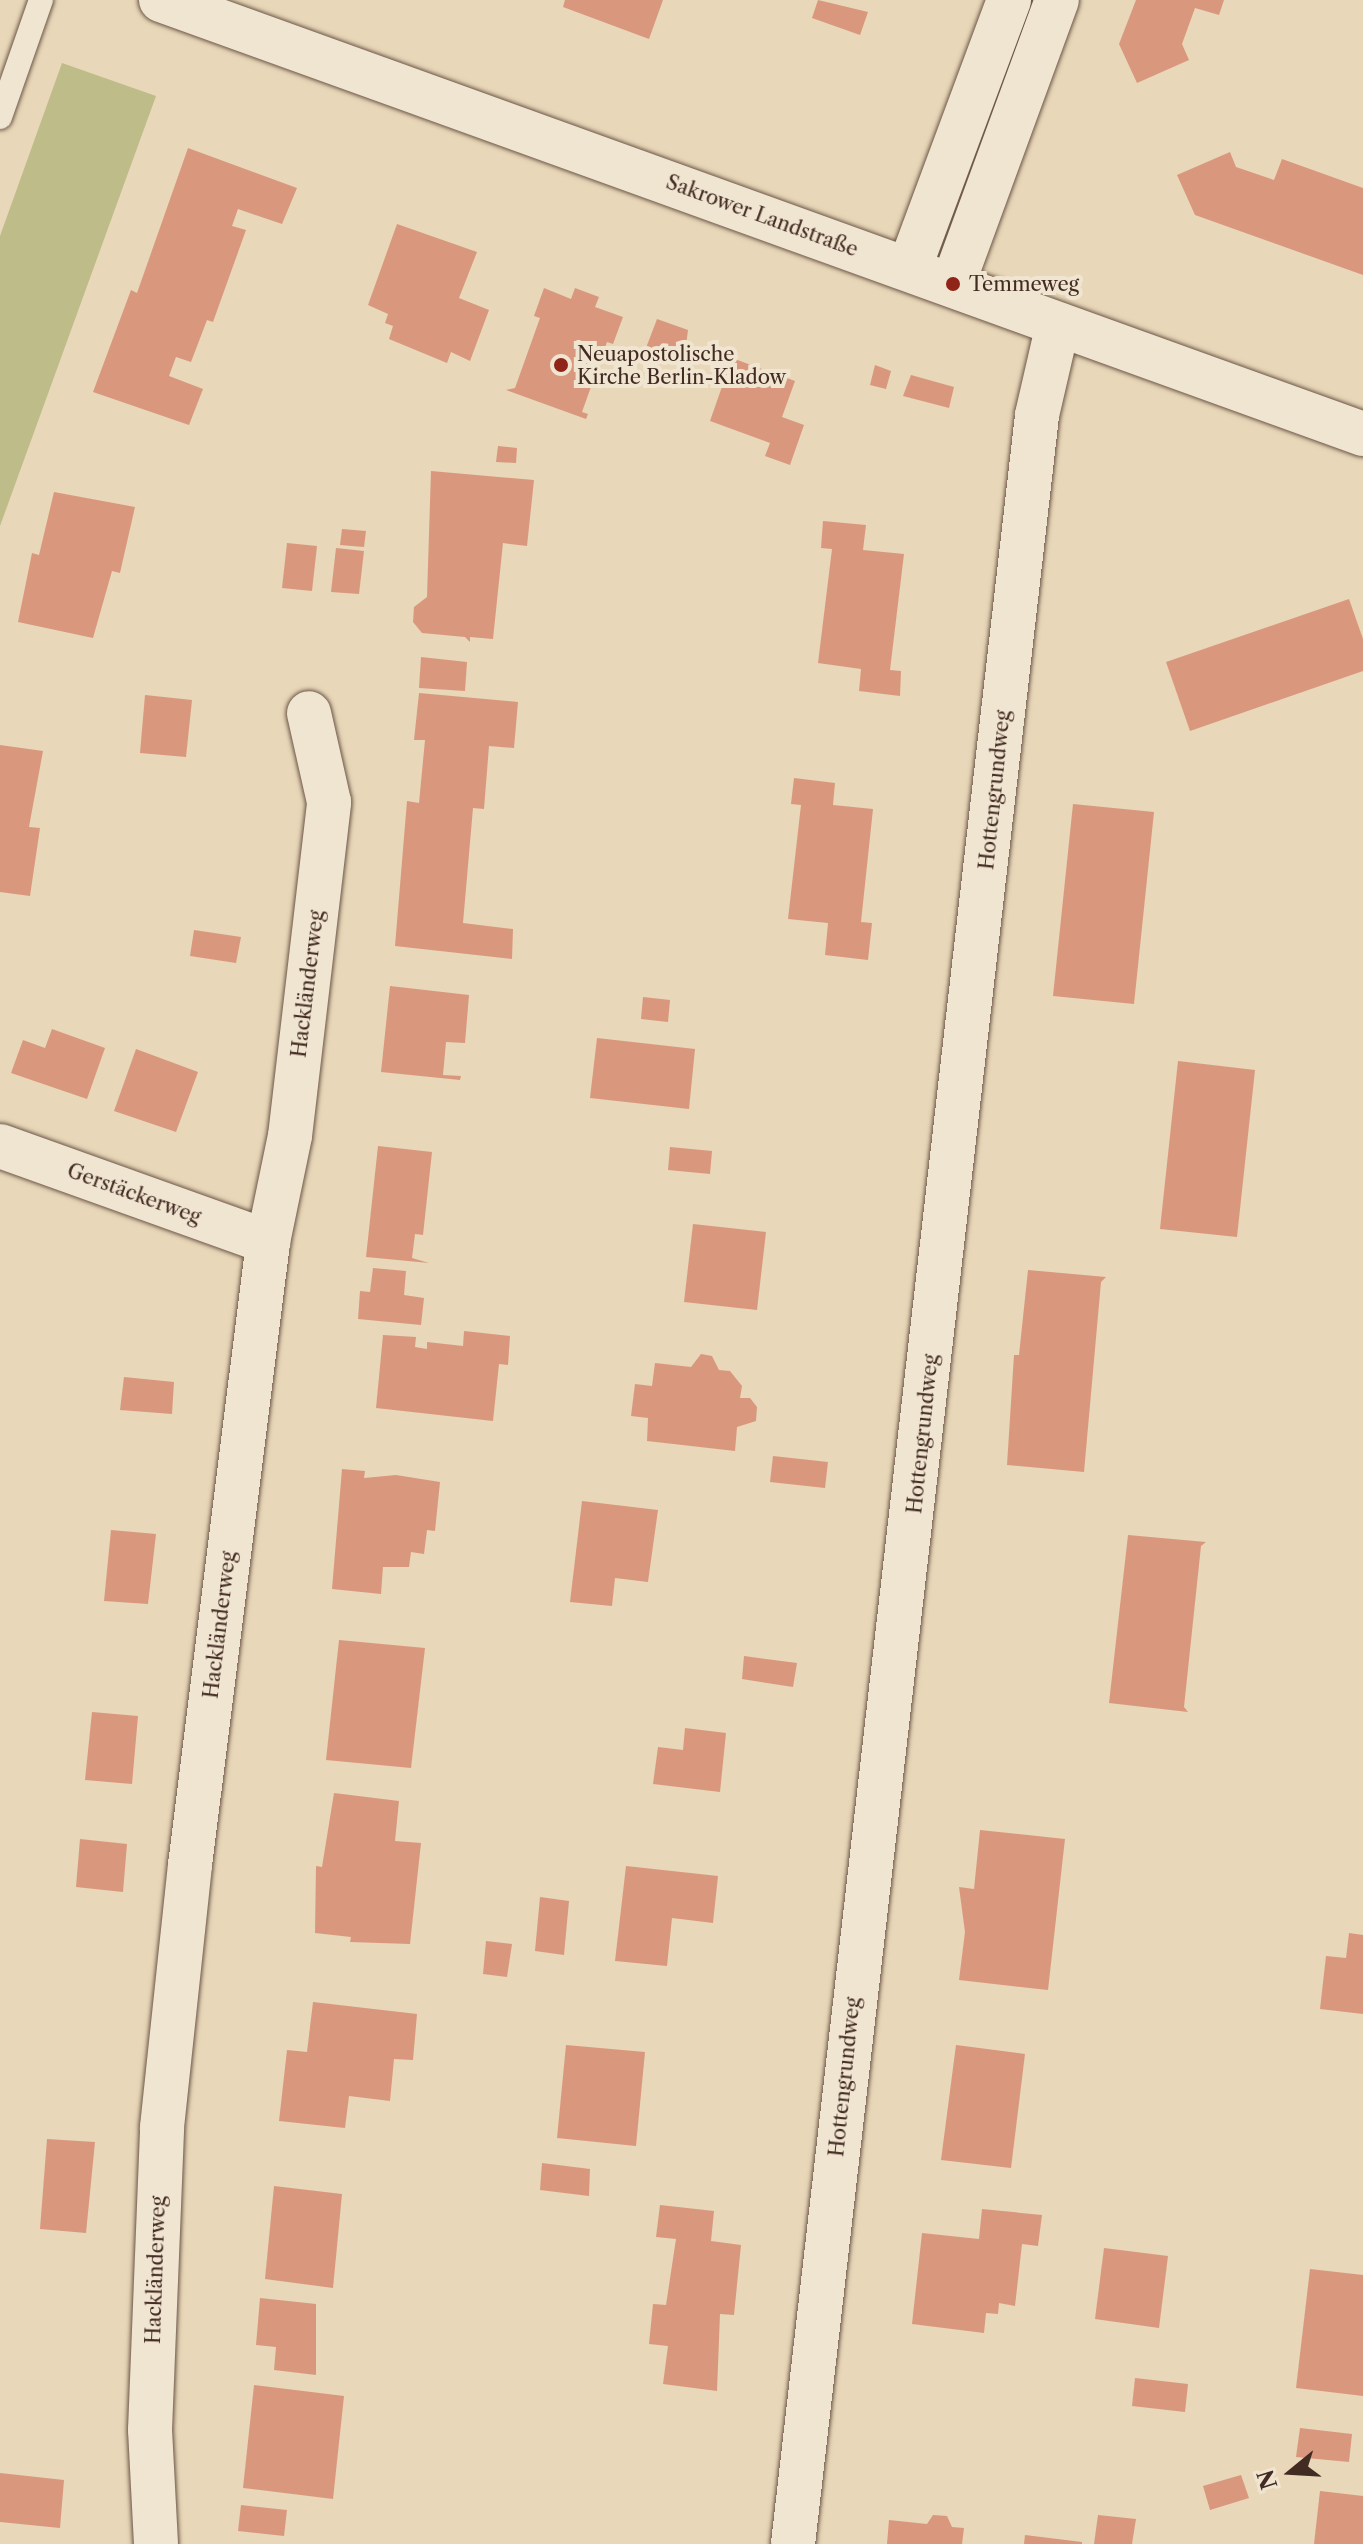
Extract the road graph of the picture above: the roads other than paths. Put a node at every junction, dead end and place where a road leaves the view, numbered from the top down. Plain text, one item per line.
1 (41, 0) edge
2 (161, 0) edge
3 (1009, 0) edge
4 (1057, 0) edge
5 (0, 117) edge
6 (909, 269) junction
7 (953, 284) junction
8 (1058, 324) junction
9 (1363, 434) edge
10 (309, 713) dead end
11 (0, 1146) edge
12 (268, 1242) junction
13 (156, 2544) edge
14 (793, 2544) edge

1 - 5 lane
2 - 6 street, Sakrower Landstraße
3 - 6 street
4 - 7 street
6 - 7 street, Sakrower Landstraße
7 - 8 street, Sakrower Landstraße
8 - 9 street, Sakrower Landstraße
8 - 14 street, Hottengrundweg
10 - 12 street, Hackländerweg
11 - 12 street, Gerstäckerweg
12 - 13 street, Hackländerweg

